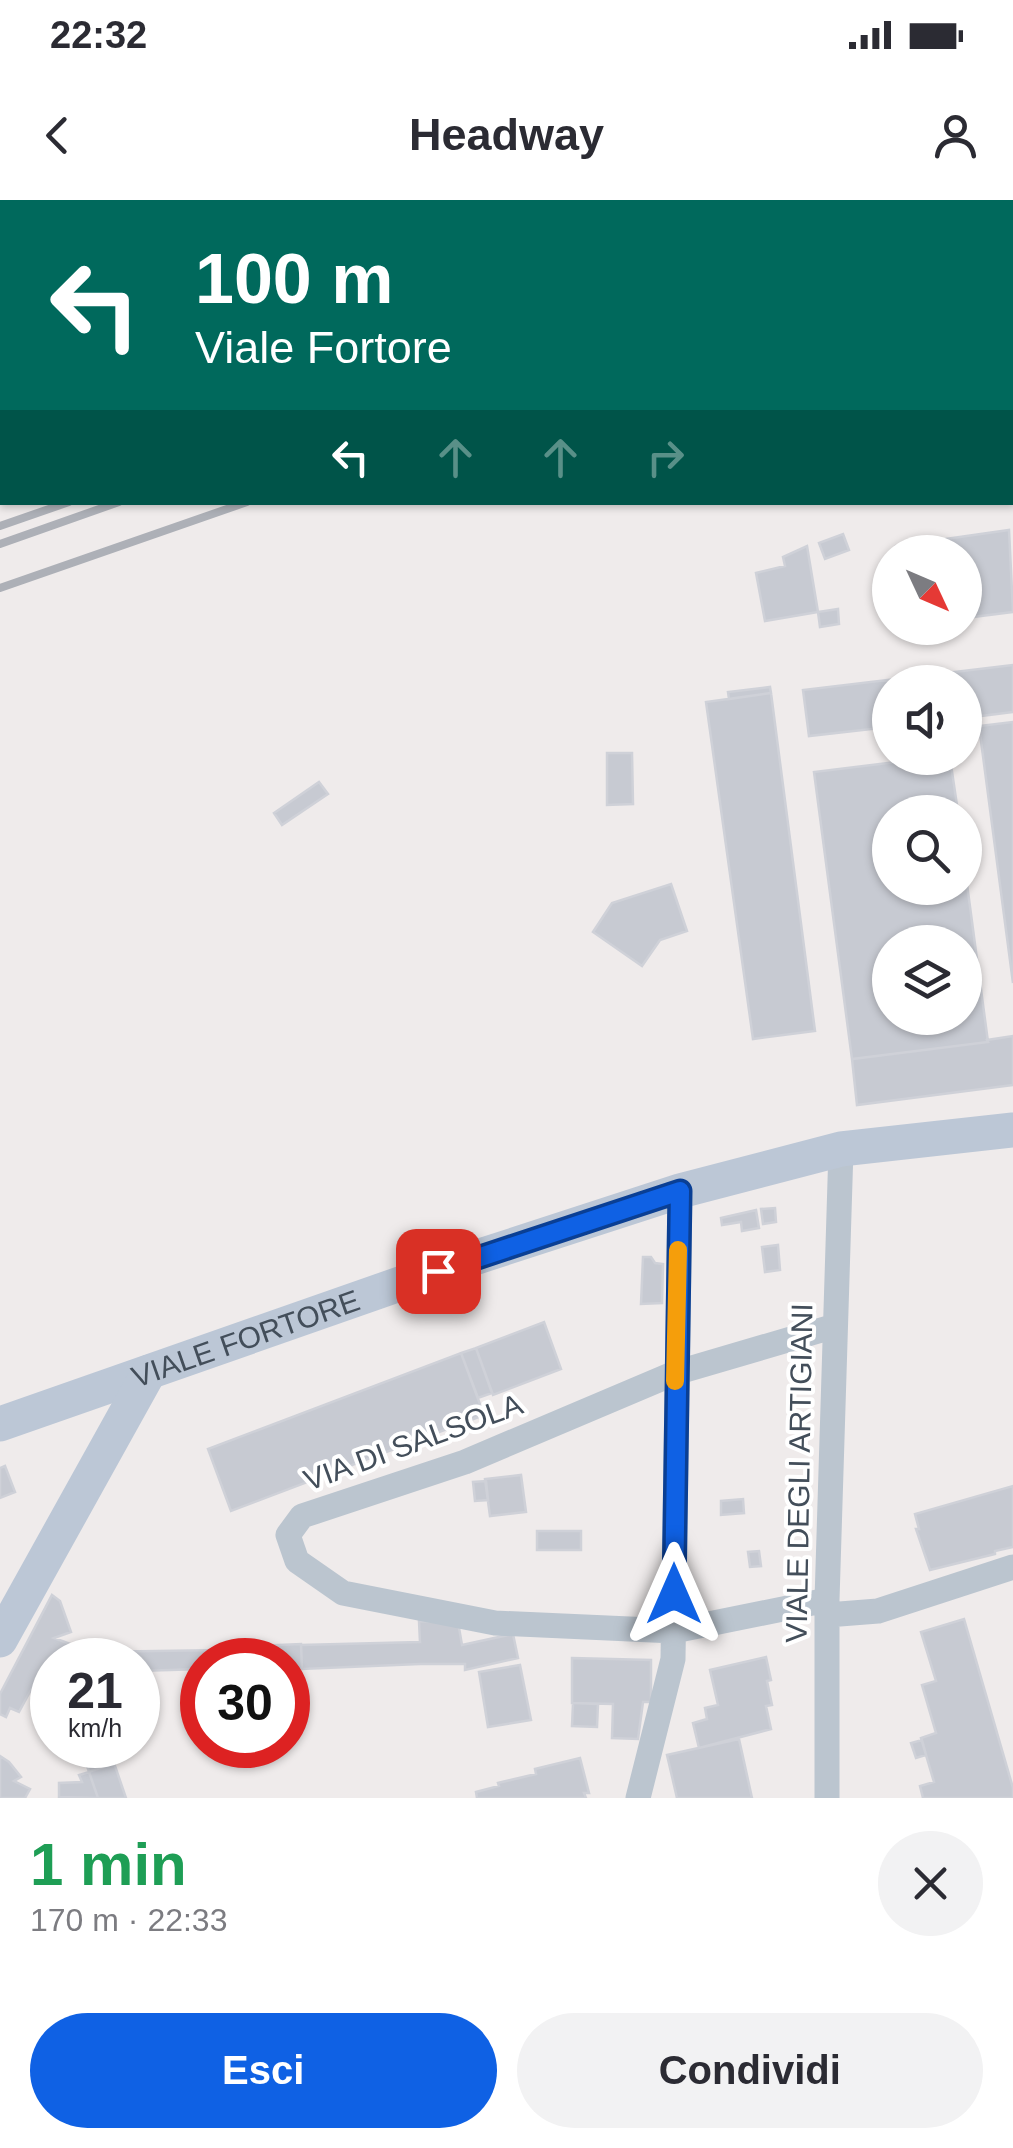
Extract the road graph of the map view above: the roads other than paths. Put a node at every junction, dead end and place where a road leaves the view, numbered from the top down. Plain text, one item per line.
1 (1013, 1130) edge
2 (840, 1149) junction
3 (680, 1191) junction
4 (835, 1326) junction
5 (149, 1372) junction
6 (675, 1373) junction
7 (0, 1424) edge
8 (1013, 1567) edge
9 (827, 1607) junction
10 (674, 1631) junction
11 (0, 1640) edge
12 (638, 1798) edge
13 (827, 1798) edge

1 - 2 main road, VIALE FORTORE
2 - 3 main road, VIALE FORTORE
2 - 4 street, VIALE DEGLI ARTIGIANI
3 - 5 main road, VIALE FORTORE
3 - 6 street
4 - 6 street
4 - 9 street, VIALE DEGLI ARTIGIANI
5 - 7 main road, VIALE FORTORE
5 - 11 main road
6 - 10 street
6 - 10 street, VIA DI SALSOLA
8 - 9 street
9 - 10 street
9 - 13 street, VIALE DEGLI ARTIGIANI
10 - 12 street

